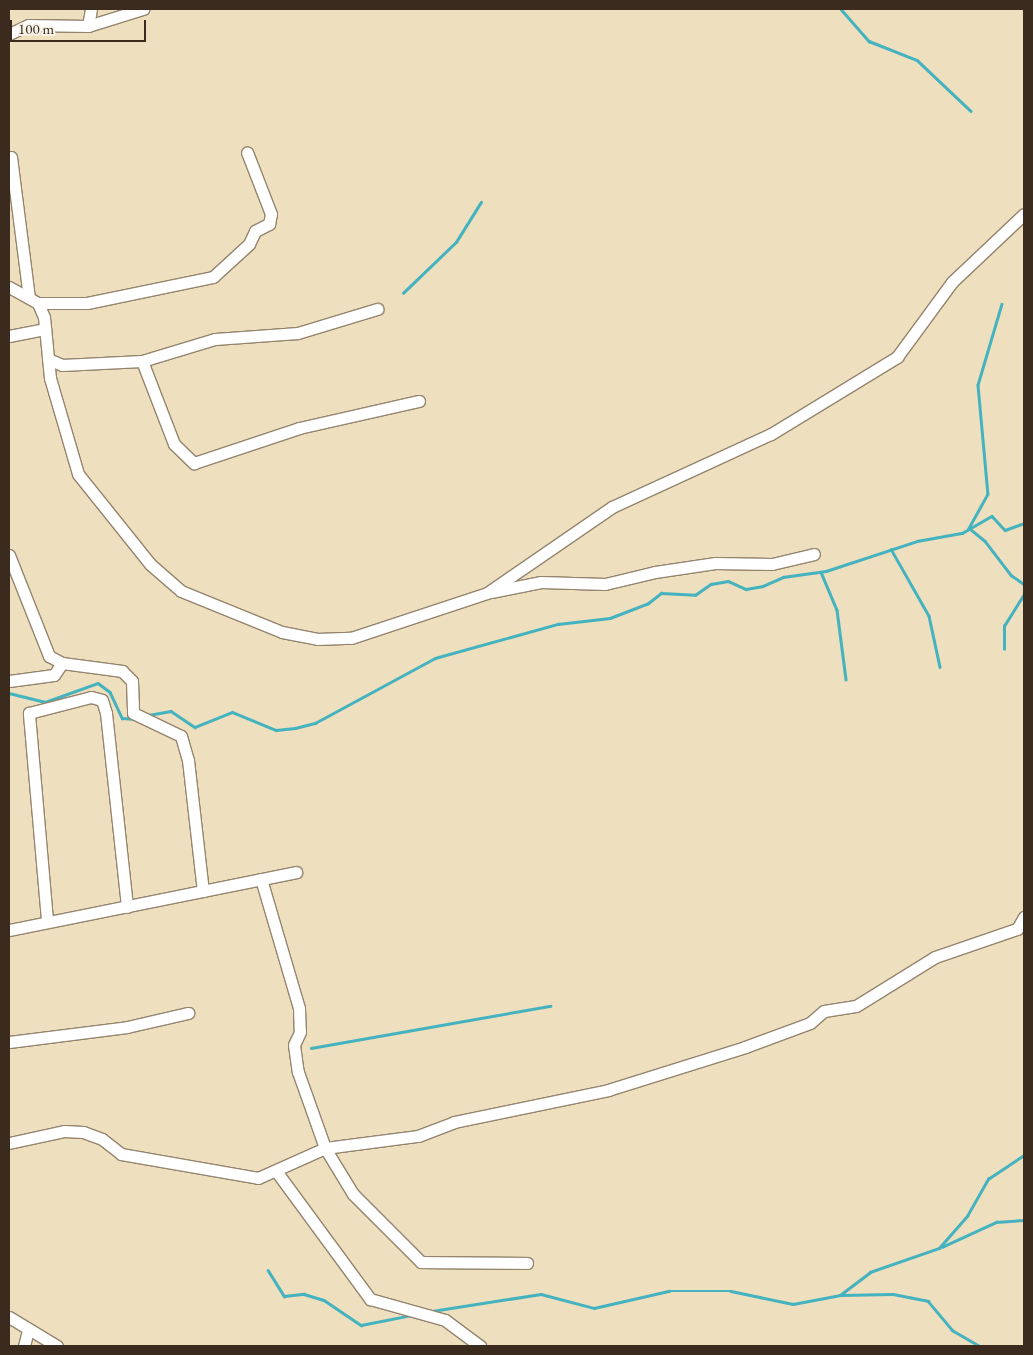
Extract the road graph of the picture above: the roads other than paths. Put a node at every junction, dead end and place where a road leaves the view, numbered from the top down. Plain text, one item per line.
1 (91, 9) edge
2 (143, 9) edge
3 (88, 26) junction
4 (9, 34) edge
5 (247, 152) dead end
6 (11, 157) dead end
7 (1024, 214) edge
8 (9, 287) edge
9 (34, 300) junction
10 (377, 309) dead end
11 (45, 329) junction
12 (9, 336) edge
13 (48, 359) junction
14 (142, 361) junction
15 (419, 401) dead end
16 (814, 554) dead end
17 (9, 555) edge
18 (487, 593) junction
19 (62, 662) junction
20 (9, 681) edge
21 (296, 872) dead end
22 (261, 879) junction
23 (203, 891) junction
24 (127, 907) junction
25 (1024, 917) edge
26 (47, 920) junction
27 (9, 930) edge
28 (188, 1013) dead end
29 (9, 1042) edge
30 (9, 1143) edge
31 (325, 1148) junction
32 (276, 1171) junction
33 (527, 1262) dead end
34 (9, 1318) edge
35 (28, 1330) junction
36 (24, 1346) edge
37 (57, 1346) edge
38 (480, 1346) edge

1 - 3 street
2 - 3 street
3 - 4 street
5 - 9 street
6 - 9 street
7 - 18 street
8 - 9 street
9 - 11 street
10 - 14 street
11 - 12 street
11 - 13 street
13 - 14 street
13 - 18 street
14 - 15 street
16 - 18 street
17 - 19 street
19 - 20 street
19 - 23 street
21 - 22 street
22 - 23 street
22 - 31 street
23 - 24 street
24 - 26 street
24 - 26 street
25 - 31 street
26 - 27 street
28 - 29 street
30 - 32 street
31 - 32 street
31 - 33 street
32 - 38 street
34 - 35 street
35 - 36 street
35 - 37 street

